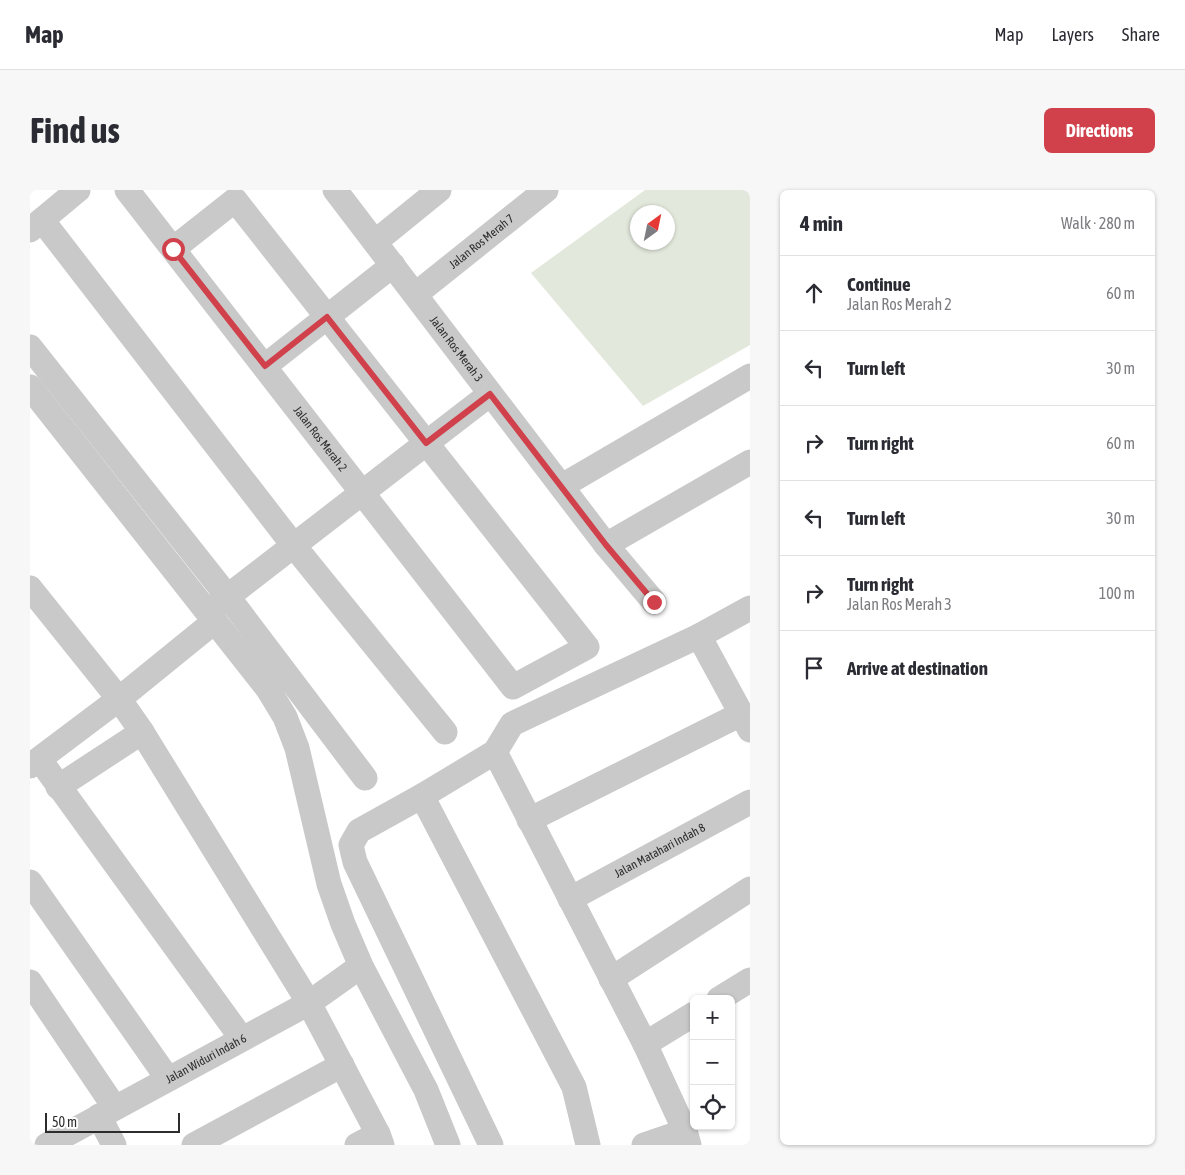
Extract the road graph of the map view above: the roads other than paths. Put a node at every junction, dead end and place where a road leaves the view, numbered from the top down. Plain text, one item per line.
1 (78, 190) edge
2 (127, 190) edge
3 (335, 190) edge
4 (439, 190) edge
5 (546, 190) edge
6 (36, 225) edge
7 (375, 242) junction
8 (173, 249) junction
9 (393, 265) junction
10 (416, 294) junction
11 (327, 317) junction
12 (30, 347) edge
13 (265, 366) junction
14 (749, 381) edge
15 (30, 387) edge
16 (490, 394) junction
17 (426, 443) junction
18 (750, 462) edge
19 (562, 486) junction
20 (362, 492) junction
21 (606, 545) junction
22 (294, 546) junction
23 (30, 588) edge
24 (228, 597) junction
25 (654, 602) dead end
26 (750, 608) edge
27 (38, 614) edge
28 (211, 616) junction
29 (699, 636) junction
30 (119, 699) junction
31 (746, 722) edge
32 (142, 732) junction
33 (446, 732) dead end
34 (495, 752) junction
35 (35, 763) edge
36 (365, 778) dead end
37 (58, 787) junction
38 (422, 796) junction
39 (750, 802) edge
40 (530, 820) junction
41 (30, 882) edge
42 (750, 888) edge
43 (570, 899) junction
44 (361, 966) junction
45 (611, 979) junction
46 (750, 980) edge
47 (30, 982) edge
48 (726, 995) edge
49 (309, 1003) junction
50 (690, 1016) edge
51 (242, 1039) junction
52 (645, 1044) junction
53 (342, 1065) junction
54 (168, 1079) junction
55 (107, 1112) junction
56 (30, 1138) edge
57 (687, 1138) edge
58 (373, 1141) edge
59 (35, 1145) edge
60 (47, 1145) edge
61 (114, 1145) edge
62 (194, 1145) edge
63 (448, 1145) edge
64 (491, 1145) edge
65 (588, 1145) edge
66 (644, 1145) edge

1 - 6 street
2 - 8 street, Jalan Ros Merah 2
3 - 7 street, Jalan Ros Merah 3
4 - 7 street
5 - 10 street, Jalan Ros Merah 7
6 - 22 street
7 - 9 street, Jalan Ros Merah 3
8 - 11 street
8 - 13 street, Jalan Ros Merah 2
9 - 10 street, Jalan Ros Merah 3
9 - 11 street
10 - 16 street, Jalan Ros Merah 3
11 - 13 street
11 - 17 street
12 - 24 street
13 - 20 street, Jalan Ros Merah 2
14 - 19 street
15 - 28 street
16 - 17 street
16 - 19 street, Jalan Ros Merah 3
17 - 20 street
17 - 20 street, Jalan Ros Merah 2
18 - 21 street
19 - 21 street, Jalan Ros Merah 3
20 - 22 street
21 - 25 street, Jalan Ros Merah 3
22 - 24 street
22 - 33 street
23 - 27 street
24 - 28 street
24 - 36 street
26 - 29 street
27 - 30 street
28 - 30 street
28 - 44 street
29 - 31 street
29 - 34 street
30 - 32 street
30 - 35 street
31 - 40 street
32 - 37 street
32 - 49 street
34 - 38 street
34 - 40 street
35 - 37 street
37 - 51 street
38 - 64 street
38 - 65 street
39 - 43 street, Jalan Matahari Indah 8
40 - 43 street
41 - 54 street
42 - 45 street
43 - 45 street
44 - 49 street, Jalan Widuri Indah 6
44 - 63 street
45 - 52 street
46 - 48 street
47 - 55 street
49 - 51 street, Jalan Widuri Indah 6
49 - 53 street
50 - 52 street
51 - 54 street, Jalan Widuri Indah 6
52 - 57 street
53 - 58 street
53 - 62 street
54 - 55 street, Jalan Widuri Indah 6
55 - 60 street, Jalan Widuri Indah 6
55 - 61 street
56 - 59 street
57 - 66 street

